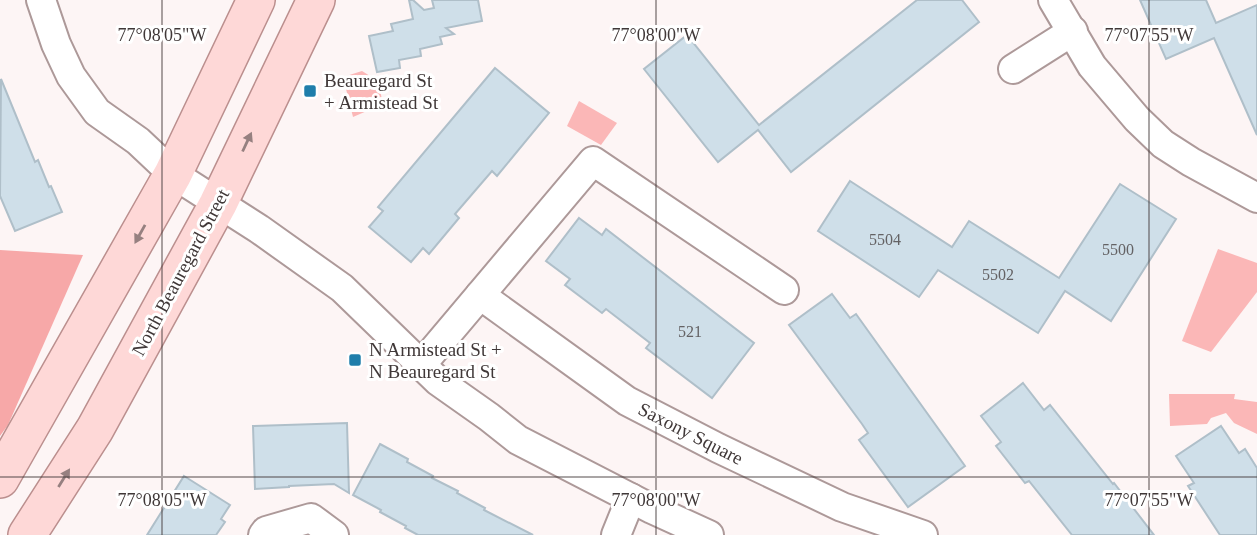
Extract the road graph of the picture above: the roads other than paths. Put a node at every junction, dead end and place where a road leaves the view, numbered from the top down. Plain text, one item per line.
1 (41, 0) edge
2 (256, 0) edge
3 (316, 0) edge
4 (1054, 0) edge
5 (1073, 31) junction
6 (1013, 69) dead end
7 (173, 174) junction
8 (1257, 198) edge
9 (218, 204) junction
10 (784, 290) dead end
11 (480, 295) junction
12 (421, 365) junction
13 (0, 479) edge
14 (631, 498) junction
15 (27, 535) edge
16 (263, 535) edge
17 (334, 535) edge
18 (616, 535) edge
19 (709, 535) edge
20 (923, 535) edge

1 - 7 street
2 - 7 main road
9 -> 3 main road, North Beauregard Street
4 - 5 street
5 - 6 street
5 - 8 street
7 - 9 street
7 -> 13 main road
9 - 12 street
15 -> 9 main road, North Beauregard Street
10 - 11 street
11 - 12 street
11 - 20 street, Saxony Square
12 - 14 street
14 - 18 street
14 - 19 street
16 - 17 street

